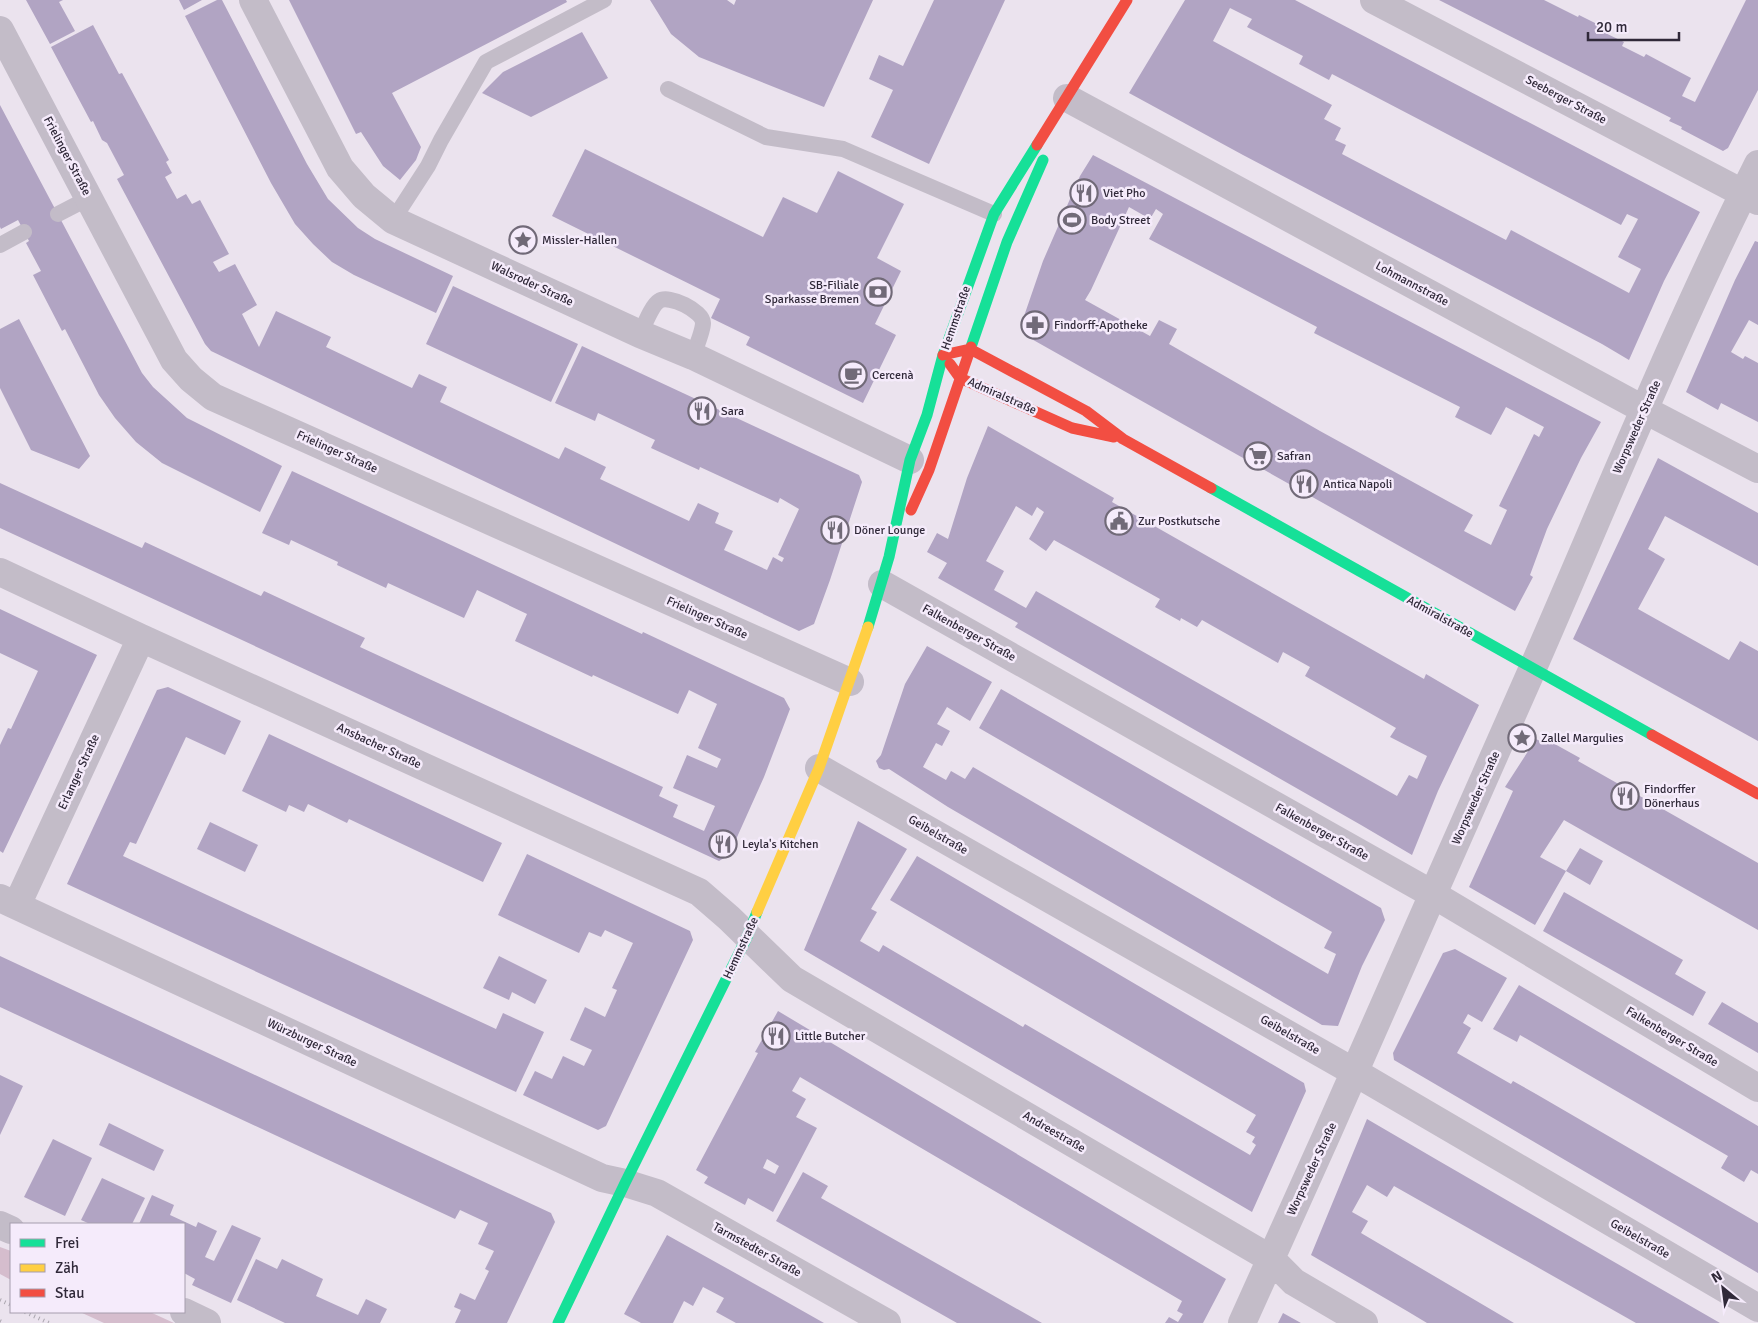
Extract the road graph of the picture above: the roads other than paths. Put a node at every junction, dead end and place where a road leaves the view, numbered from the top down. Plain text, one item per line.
1 (253, 0) edge
2 (604, 0) edge
3 (1127, 0) edge
4 (1374, 0) edge
5 (0, 30) edge
6 (668, 88) dead end
7 (1067, 98) junction
8 (1758, 164) edge
9 (1751, 197) edge
10 (88, 198) junction
11 (58, 214) dead end
12 (994, 214) junction
13 (394, 220) junction
14 (24, 232) dead end
15 (0, 245) edge
16 (640, 334) junction
17 (970, 349) junction
18 (693, 356) junction
19 (943, 356) junction
20 (960, 378) junction
21 (1643, 409) junction
22 (1123, 439) junction
23 (910, 460) junction
24 (1758, 469) edge
25 (889, 557) junction
26 (0, 572) edge
27 (882, 584) junction
28 (141, 638) junction
29 (1533, 669) junction
30 (850, 682) junction
31 (819, 768) junction
32 (1758, 794) edge
33 (1434, 895) junction
34 (8, 902) edge
35 (748, 937) junction
36 (1356, 1073) junction
37 (1758, 1088) edge
38 (625, 1183) junction
39 (1271, 1259) junction
40 (1758, 1308) edge
41 (185, 1312) edge
42 (207, 1323) edge
43 (558, 1323) edge
44 (888, 1323) edge
45 (1242, 1323) edge
46 (1364, 1323) edge

1 - 13 street, Walsroder Straße
2 - 13 lane
3 - 7 street, Hemmstraße
4 - 9 street, Seeberger Straße
5 - 10 street, Frielinger Straße
6 - 12 lane
7 - 12 street, Hemmstraße
7 - 17 street, Hemmstraße
7 - 21 street, Lohmannstraße
8 - 9 street, Worpsweder Straße
9 - 21 street, Worpsweder Straße
10 - 11 lane
10 - 30 street, Frielinger Straße
12 - 19 street, Hemmstraße
13 - 16 street, Walsroder Straße
14 - 15 lane
16 - 18 street, Walsroder Straße
16 - 18 lane
17 - 19 street
17 - 20 street, Hemmstraße
17 - 22 street, Admiralstraße
18 - 23 street, Walsroder Straße
19 - 20 street, Admiralstraße
19 - 23 street, Hemmstraße
20 - 22 street, Admiralstraße
20 - 25 street, Hemmstraße
21 - 24 street, Lohmannstraße
21 - 29 street, Worpsweder Straße
22 - 29 street, Admiralstraße
23 - 25 street, Hemmstraße
25 - 27 street, Hemmstraße
26 - 28 street, Ansbacher Straße
27 - 30 street, Hemmstraße
27 - 33 street, Falkenberger Straße
28 - 34 street, Erlanger Straße
28 - 35 street, Ansbacher Straße
29 - 32 street, Admiralstraße
29 - 33 street, Worpsweder Straße
30 - 31 street, Hemmstraße
31 - 35 street, Hemmstraße
31 - 36 street, Geibelstraße
33 - 36 street, Worpsweder Straße
33 - 37 street, Falkenberger Straße
34 - 38 street, Würzburger Straße
35 - 38 street, Hemmstraße
35 - 39 street, Andreestraße
36 - 39 street, Worpsweder Straße
36 - 40 street, Geibelstraße
38 - 43 street, Hemmstraße
38 - 44 street, Tarmstedter Straße
39 - 45 street, Worpsweder Straße
39 - 46 street, Andreestraße
41 - 42 street

